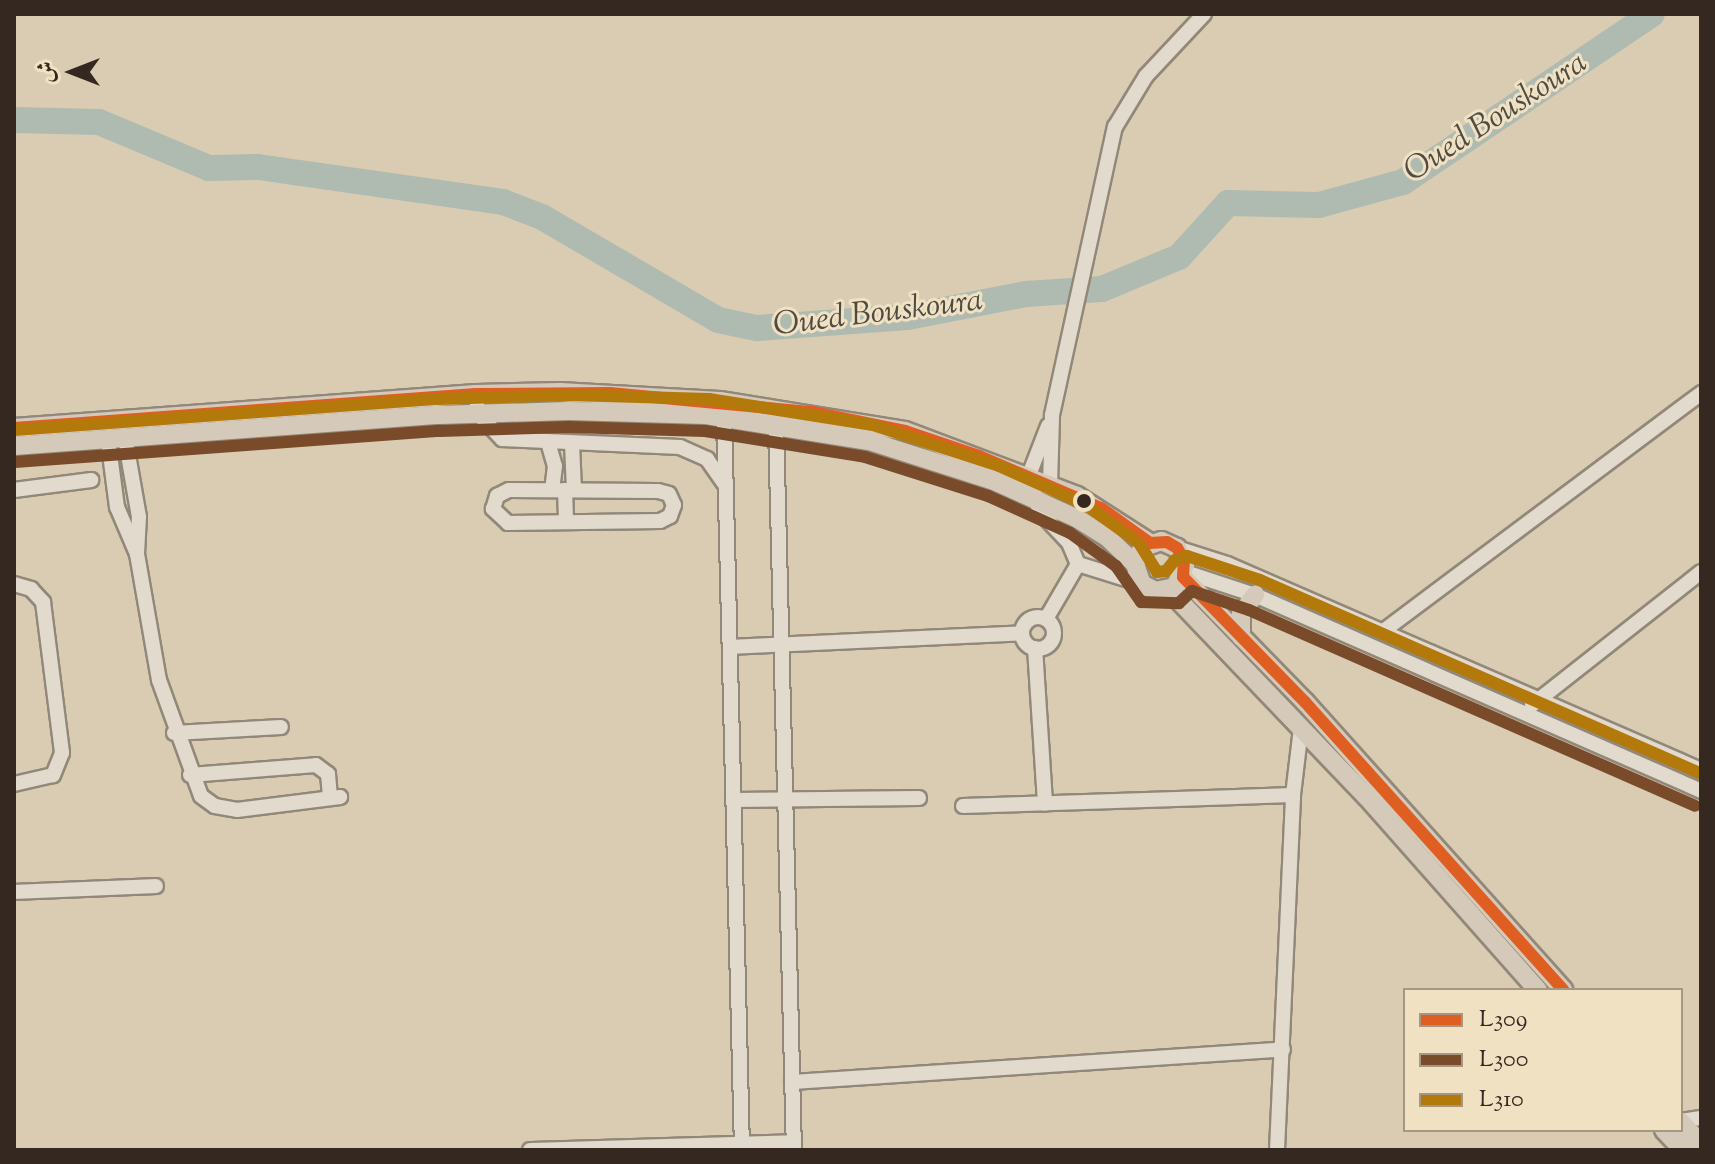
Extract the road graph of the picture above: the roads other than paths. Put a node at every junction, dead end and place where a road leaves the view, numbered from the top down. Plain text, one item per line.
1 (1204, 14) edge
2 (1701, 393) edge
3 (476, 394) junction
4 (478, 414) junction
5 (1052, 415) junction
6 (114, 418) junction
7 (724, 418) junction
8 (776, 426) junction
9 (14, 428) edge
10 (116, 439) junction
11 (548, 442) junction
12 (572, 443) junction
13 (14, 446) edge
14 (1029, 475) junction
15 (91, 480) dead end
16 (724, 483) junction
17 (1050, 484) junction
18 (14, 490) edge
19 (564, 490) junction
20 (1032, 497) junction
21 (566, 522) junction
22 (1150, 543) junction
23 (1177, 548) junction
24 (1078, 564) junction
25 (1135, 564) junction
26 (1701, 572) edge
27 (1179, 580) junction
28 (14, 584) edge
29 (1142, 584) junction
30 (1255, 595) junction
31 (1046, 619) junction
32 (1382, 632) junction
33 (1022, 633) junction
34 (1241, 637) junction
35 (781, 644) junction
36 (730, 647) junction
37 (1035, 648) junction
38 (1537, 698) junction
39 (1524, 715) junction
40 (281, 727) dead end
41 (1301, 728) junction
42 (174, 733) junction
43 (1701, 770) edge
44 (190, 775) junction
45 (14, 784) edge
46 (1701, 791) edge
47 (1293, 795) junction
48 (919, 798) dead end
49 (733, 800) junction
50 (785, 800) junction
51 (1045, 804) junction
52 (963, 806) dead end
53 (156, 886) dead end
54 (14, 892) edge
55 (1536, 988) edge
56 (1561, 988) edge
57 (1283, 1049) junction
58 (792, 1082) junction
59 (1683, 1123) edge
60 (1666, 1132) edge
61 (1701, 1144) edge
62 (742, 1147) edge
63 (794, 1147) edge
64 (530, 1150) edge
65 (809, 1150) edge
66 (1277, 1150) edge
67 (1683, 1150) edge

1 - 5 street
2 - 32 street
3 - 4 street
3 - 6 main road
3 - 14 main road
4 - 7 main road
4 - 10 main road
4 - 11 street
5 - 14 street
5 - 17 street
6 - 9 main road
6 - 10 main road
7 - 8 main road
7 - 16 street
8 - 20 main road
8 - 35 street
10 - 13 main road
10 - 42 street
11 - 12 street
11 - 19 street
12 - 16 street
12 - 19 street
14 - 17 main road
14 - 20 street
15 - 18 street
16 - 36 street
17 - 22 main road
19 - 21 street
19 - 21 street
19 - 21 street
20 - 24 street
20 - 25 main road
22 - 23 main road
22 - 25 main road
23 - 27 main road
23 - 32 street
24 - 29 street
24 - 31 street
25 - 29 main road
26 - 38 street
27 - 29 main road
27 - 30 street
27 - 34 main road
27 - 41 main road
28 - 45 street
30 - 34 main road
30 - 39 street
31 - 33 street
31 - 37 street
32 - 38 street
33 - 35 street
33 - 37 street
34 - 56 main road
35 - 36 street
35 - 50 street
36 - 49 street
37 - 51 street
38 - 39 street
38 - 43 street
39 - 46 street
40 - 42 street
41 - 47 street
41 - 55 main road
42 - 44 street
44 - 44 street
47 - 51 street
47 - 57 street
48 - 50 street
49 - 50 street
49 - 62 street
50 - 58 street
51 - 52 street
53 - 54 street
57 - 58 street
57 - 66 street
58 - 63 street
59 - 61 main road
60 - 67 main road
62 - 63 street
62 - 64 street
63 - 65 street

